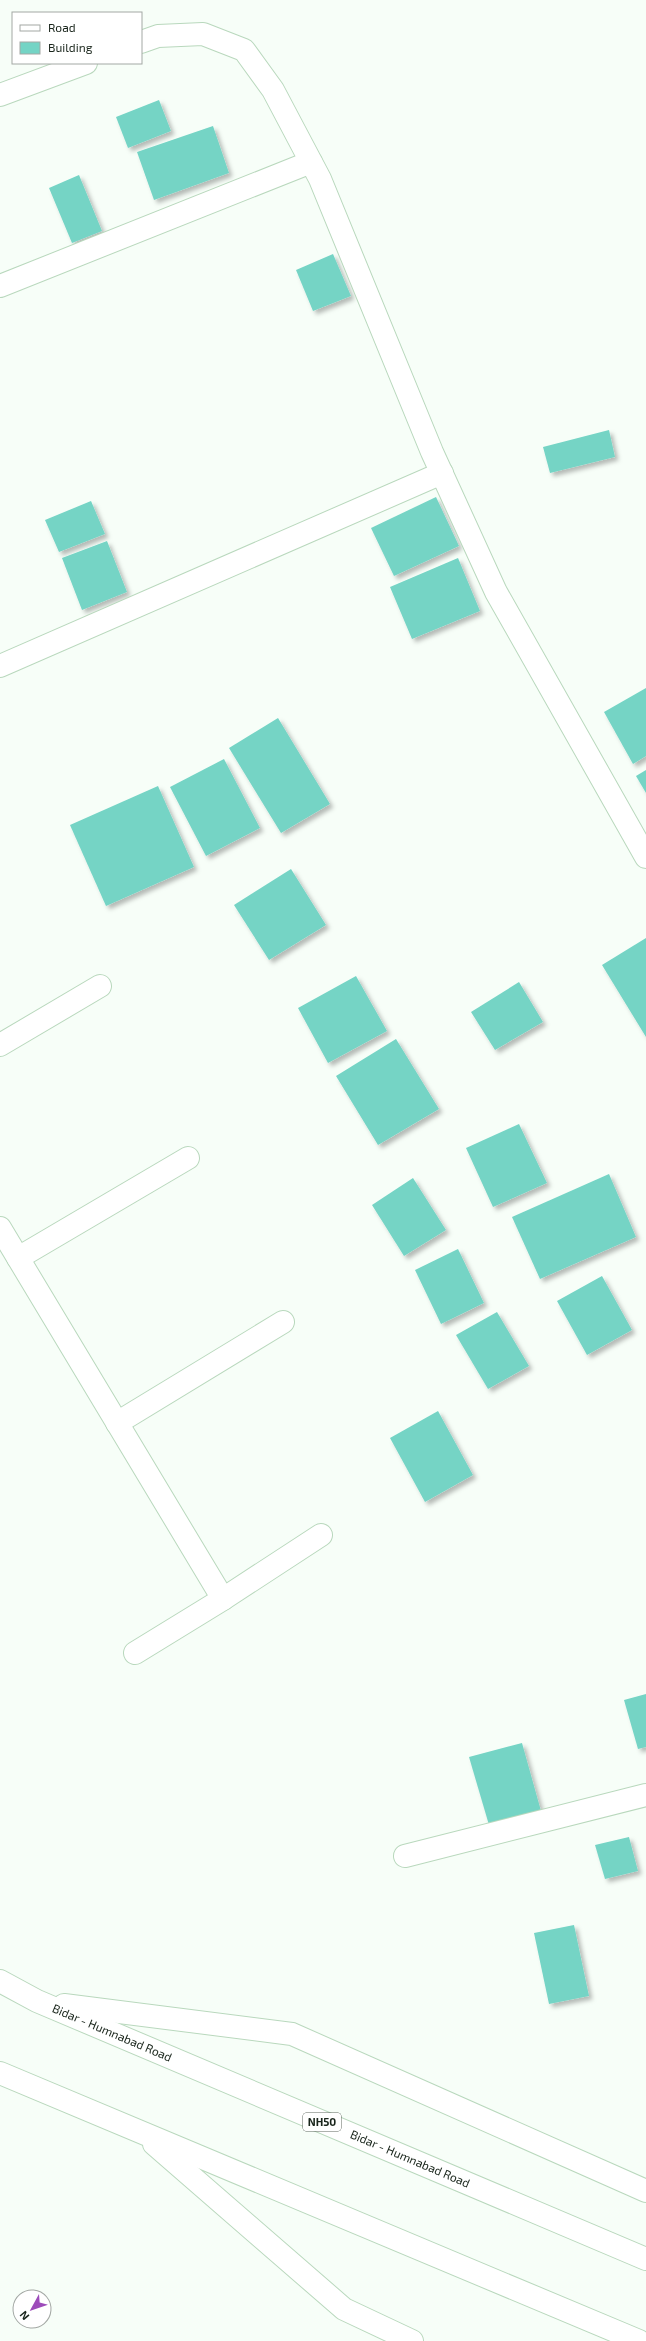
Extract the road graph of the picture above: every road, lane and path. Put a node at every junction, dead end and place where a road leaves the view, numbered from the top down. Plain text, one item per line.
1 (142, 42) edge
2 (83, 64) edge
3 (0, 95) edge
4 (311, 162) junction
5 (0, 286) edge
6 (442, 473) junction
7 (0, 666) edge
8 (646, 857) edge
9 (100, 986) dead end
10 (0, 1045) edge
11 (188, 1158) dead end
12 (0, 1228) edge
13 (18, 1258) junction
14 (283, 1322) dead end
15 (117, 1423) junction
16 (320, 1535) dead end
17 (223, 1599) junction
18 (135, 1653) dead end
19 (646, 1794) edge
20 (405, 1856) dead end
21 (0, 1980) edge
22 (37, 2001) junction
23 (0, 2073) edge
24 (140, 2131) junction
25 (646, 2191) edge
26 (646, 2259) edge
27 (412, 2341) edge
28 (639, 2341) edge

1 - 4 main road
2 - 3 main road
4 - 5 main road
4 - 6 main road
6 - 7 main road
6 - 8 main road
9 - 10 main road
11 - 13 main road
12 - 13 main road
13 - 15 main road
14 - 15 main road
15 - 17 main road
16 - 17 main road
17 - 18 main road
19 - 20 main road
21 - 22 main road, Bidar - Humnabad Road / NH50
22 - 25 main road
22 - 26 main road, Bidar - Humnabad Road / NH50
23 - 24 main road
24 - 27 main road
24 - 28 main road

